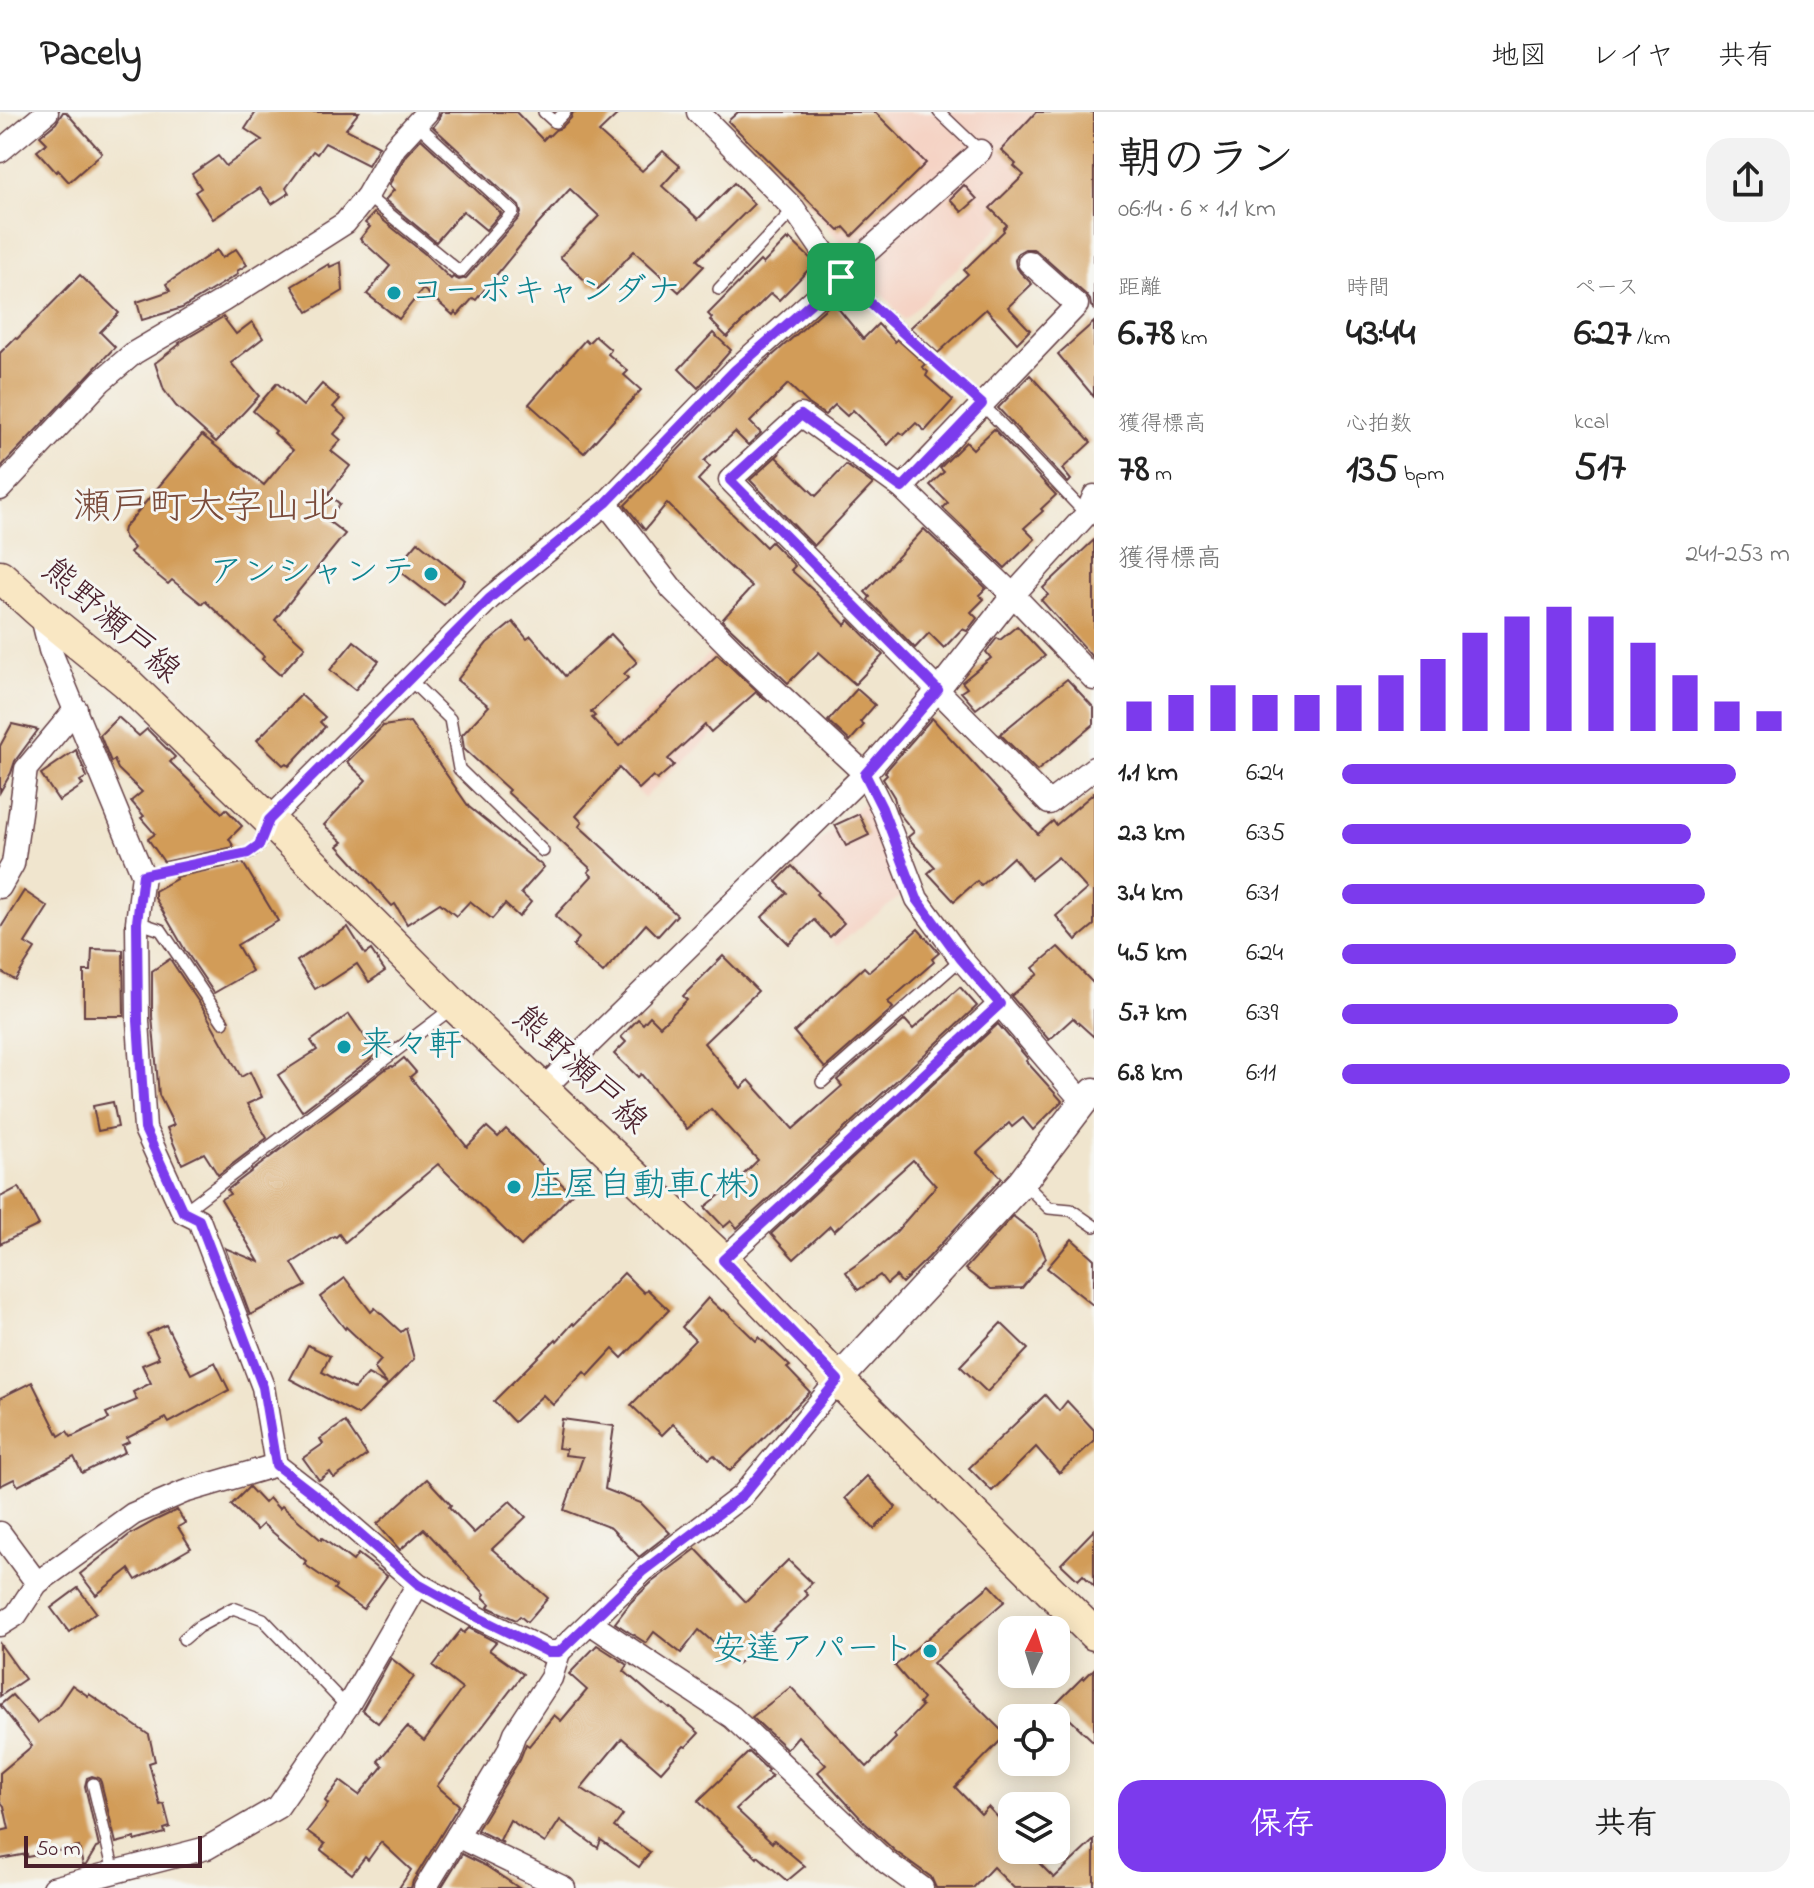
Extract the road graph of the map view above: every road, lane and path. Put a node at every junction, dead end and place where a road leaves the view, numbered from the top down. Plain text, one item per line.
1 (47, 112) edge
2 (544, 112) edge
3 (565, 112) edge
4 (698, 112) edge
5 (939, 112) edge
6 (422, 118) edge
7 (0, 151) edge
8 (980, 151) joint
9 (367, 196) junction
10 (794, 209) junction
11 (1029, 262) dead end
12 (841, 277) junction
13 (719, 289) dead end
14 (982, 404) junction
15 (902, 488) junction
16 (0, 489) edge
17 (1092, 501) edge
18 (606, 503) junction
19 (0, 576) edge
20 (1013, 595) junction
21 (41, 613) junction
22 (1094, 679) edge
23 (410, 680) junction
24 (938, 690) junction
25 (76, 709) junction
26 (1094, 768) edge
27 (865, 774) junction
28 (269, 820) junction
29 (543, 851) dead end
30 (143, 875) junction
31 (0, 887) edge
32 (137, 922) junction
33 (961, 959) junction
34 (1000, 1004) junction
35 (455, 1006) junction
36 (223, 1022) dead end
37 (822, 1082) dead end
38 (543, 1089) junction
39 (1088, 1097) edge
40 (1022, 1182) junction
41 (183, 1212) junction
42 (1094, 1226) edge
43 (723, 1260) junction
44 (838, 1380) junction
45 (276, 1465) junction
46 (0, 1533) edge
47 (37, 1583) junction
48 (418, 1584) junction
49 (590, 1623) junction
50 (0, 1625) edge
51 (1094, 1634) edge
52 (184, 1639) dead end
53 (559, 1652) junction
54 (347, 1707) junction
55 (93, 1784) dead end
56 (457, 1836) junction
57 (114, 1872) junction
58 (53, 1888) edge
59 (425, 1888) edge
60 (564, 1888) edge
61 (922, 1888) edge

1 - 7 street
2 - 3 lane
4 - 10 street
5 - 8 lane
6 - 9 street
6 - 9 lane
8 - 12 street
9 - 16 street
10 - 12 street
10 - 13 lane
11 - 14 street
12 - 14 lane
12 - 18 street
14 - 15 street
14 - 17 lane
15 - 20 street
15 - 24 street
17 - 20 street
18 - 23 street
18 - 27 street
19 - 21 main road, 熊野瀬戸線
20 - 22 street
20 - 24 street
21 - 25 street
21 - 28 main road, 熊野瀬戸線
23 - 28 street
23 - 29 lane
24 - 26 street
24 - 27 street
25 - 30 street
25 - 31 street
27 - 33 street
27 - 38 street
28 - 30 lane
28 - 35 main road, 熊野瀬戸線
30 - 32 street
32 - 36 lane
32 - 41 street
33 - 34 street
33 - 37 lane
34 - 39 street
34 - 43 street
35 - 38 main road, 熊野瀬戸線
35 - 41 lane
38 - 43 main road, 熊野瀬戸線
39 - 40 street
40 - 42 lane
40 - 44 street
41 - 45 street
43 - 44 main road, 熊野瀬戸線
44 - 49 street
44 - 51 main road, 熊野瀬戸線
45 - 47 street
45 - 48 street
46 - 47 street
47 - 50 street
48 - 53 street
48 - 54 street
49 - 53 street
49 - 61 street
52 - 54 lane
53 - 56 street
54 - 57 street
55 - 57 lane
56 - 59 street
56 - 60 street
57 - 58 street

